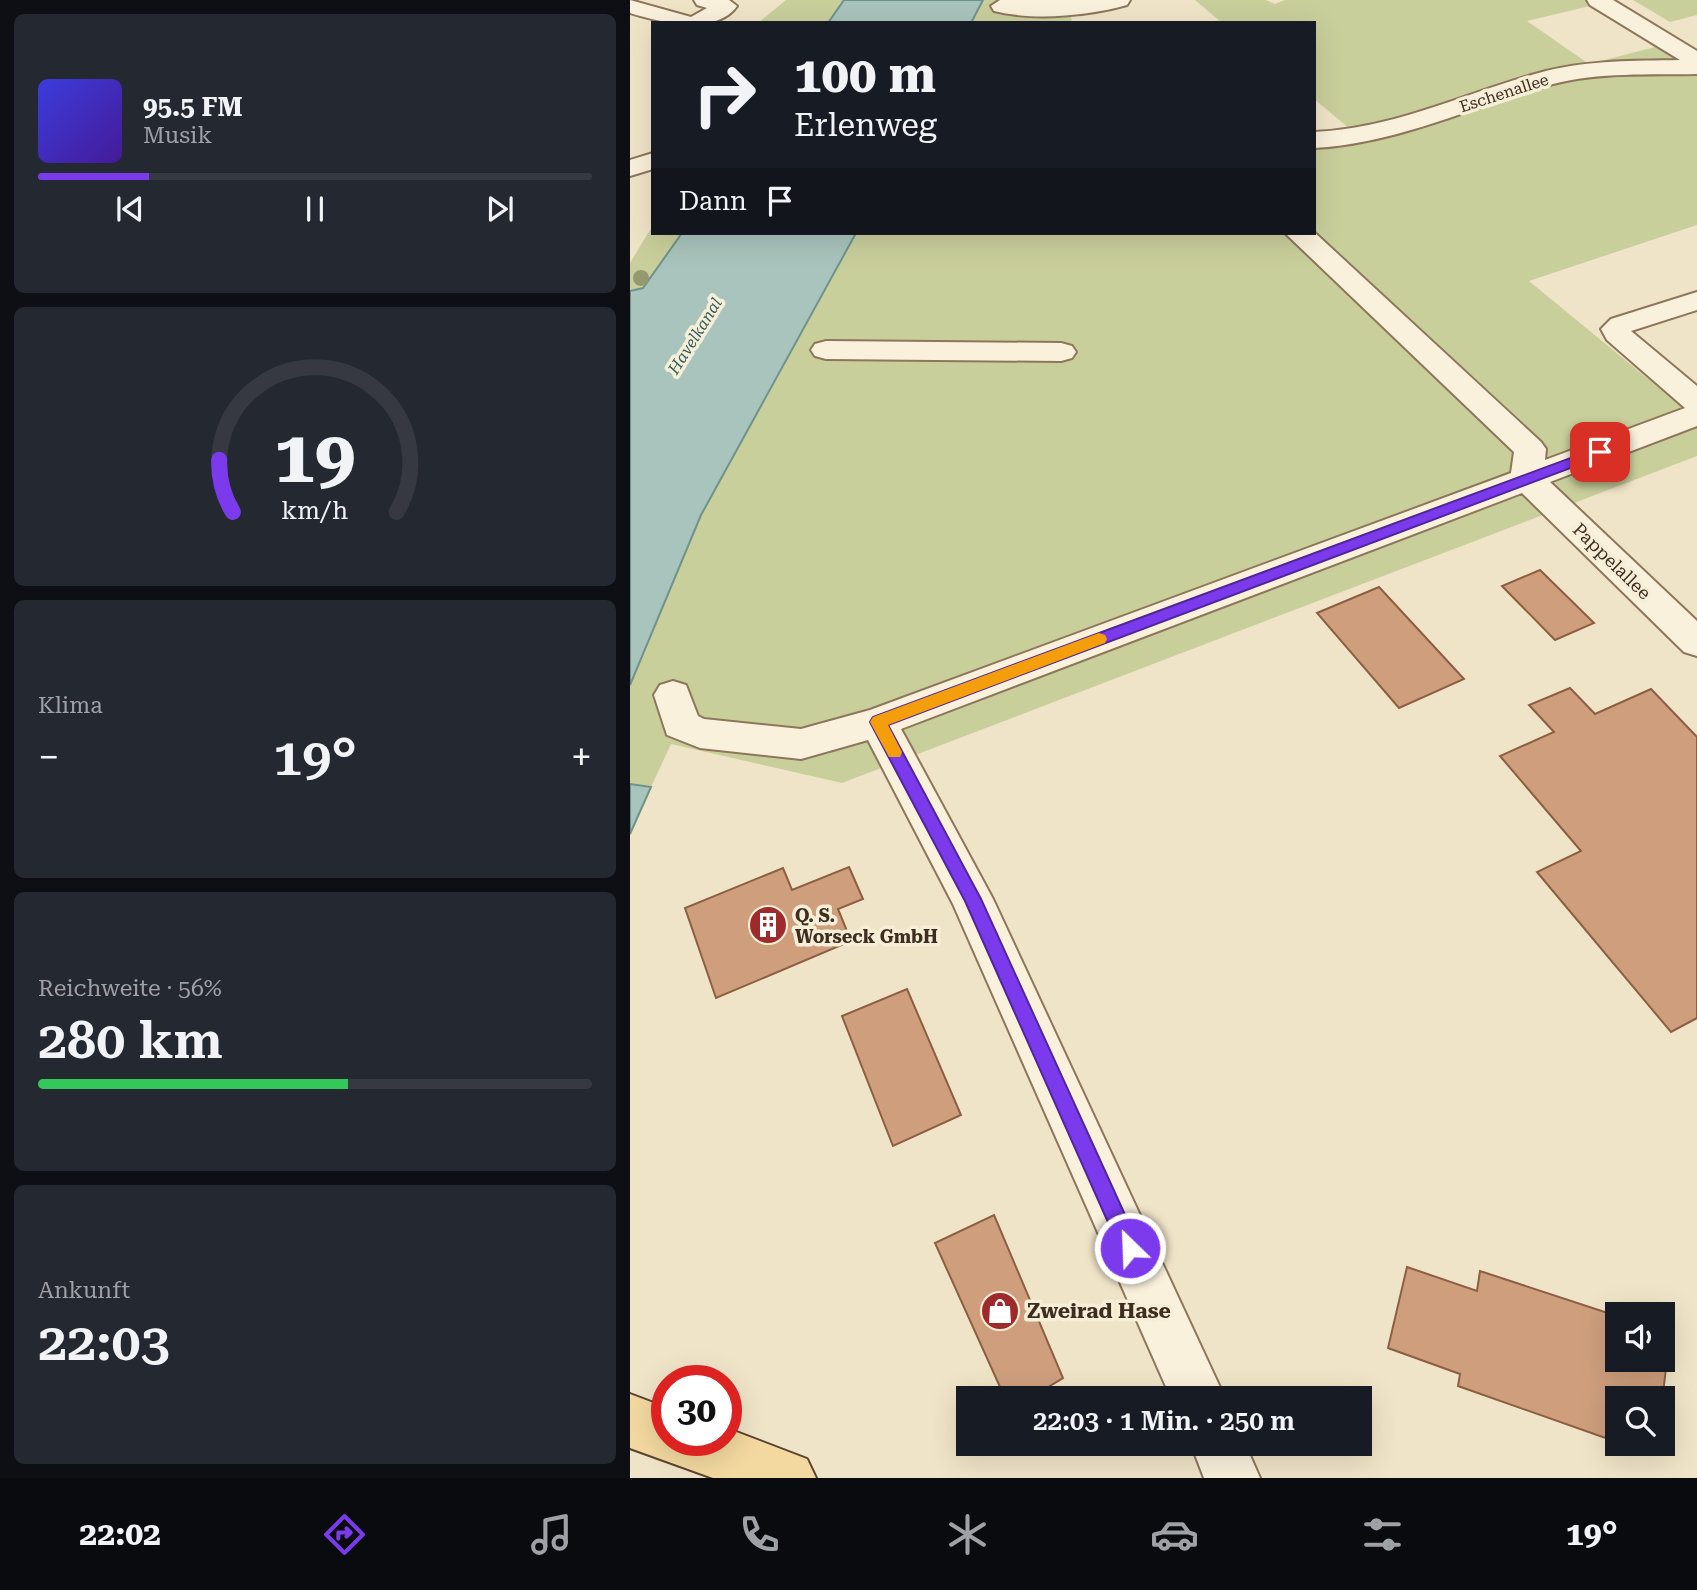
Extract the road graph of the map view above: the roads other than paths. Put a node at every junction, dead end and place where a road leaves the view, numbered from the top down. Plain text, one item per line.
1 (705, 0) edge
2 (1119, 0) edge
3 (1598, 0) edge
4 (630, 6) edge
5 (1002, 6) dead end
6 (679, 21) edge
7 (700, 21) edge
8 (1697, 61) edge
9 (1697, 67) edge
10 (1316, 140) edge
11 (651, 162) edge
12 (630, 168) edge
13 (1301, 235) edge
14 (1697, 301) edge
15 (826, 350) dead end
16 (1061, 352) dead end
17 (1697, 402) edge
18 (1697, 415) edge
19 (1527, 479) junction
20 (1697, 643) edge
21 (673, 695) dead end
22 (878, 722) junction
23 (1193, 1386) edge
24 (630, 1421) edge
25 (651, 1428) edge
26 (727, 1456) edge
27 (1223, 1456) edge
28 (788, 1478) edge
29 (1232, 1478) edge

1 - 7 street
2 - 5 street
3 - 8 street
4 - 6 street
9 - 10 street, Eschenallee
11 - 12 street
13 - 19 street
14 - 17 street
15 - 16 street
18 - 19 street
19 - 20 street, Pappelallee
19 - 22 street
21 - 22 street
22 - 23 street
24 - 25 main road
26 - 28 main road
27 - 29 street

